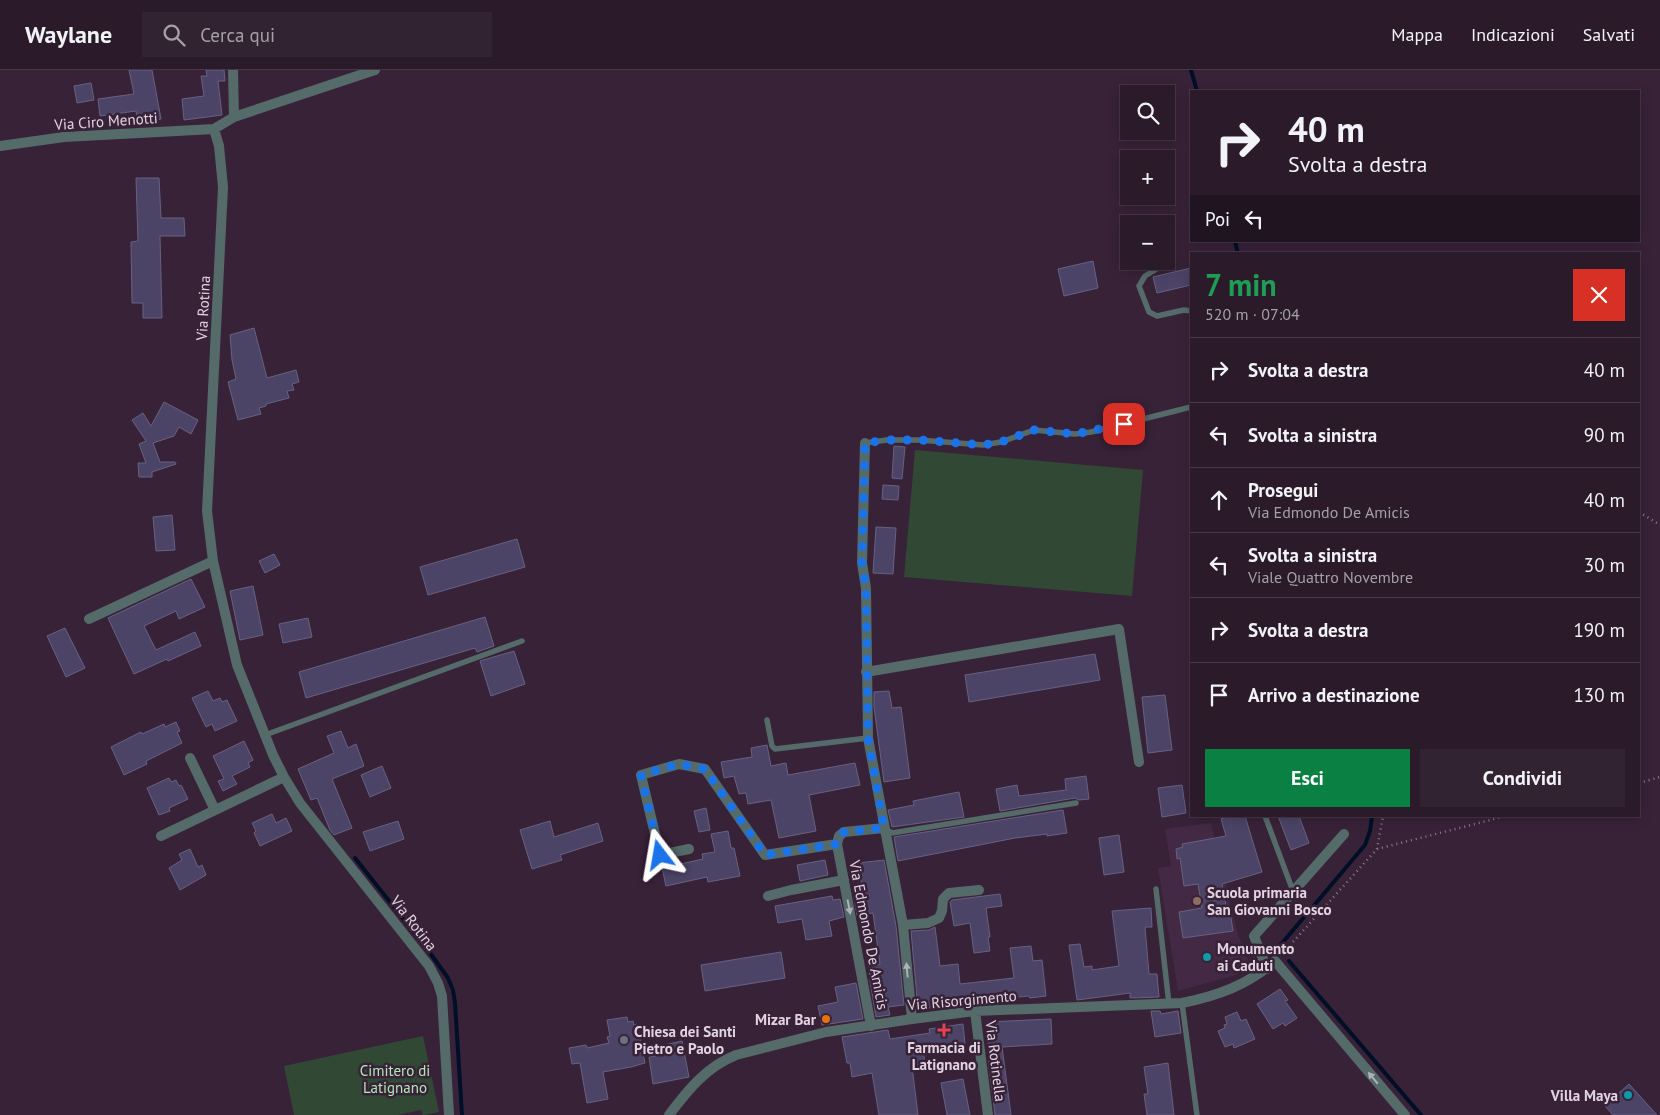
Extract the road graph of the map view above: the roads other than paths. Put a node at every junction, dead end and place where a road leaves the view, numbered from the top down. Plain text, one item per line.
1 (233, 70) edge
2 (375, 70) edge
3 (234, 117) junction
4 (214, 129) junction
5 (0, 146) edge
6 (1154, 270) edge
7 (1190, 310) edge
8 (1190, 407) edge
9 (865, 443) joint
10 (213, 561) junction
11 (89, 619) dead end
12 (522, 641) dead end
13 (866, 672) junction
14 (767, 720) dead end
15 (265, 735) junction
16 (868, 738) junction
17 (190, 758) dead end
18 (1139, 762) dead end
19 (284, 777) junction
20 (1076, 803) dead end
21 (215, 810) junction
22 (1265, 817) edge
23 (884, 828) junction
24 (1344, 834) dead end
25 (161, 836) dead end
26 (837, 844) junction
27 (688, 849) dead end
28 (844, 880) junction
29 (1156, 889) dead end
30 (979, 890) dead end
31 (1293, 891) junction
32 (768, 896) dead end
33 (903, 925) junction
34 (1267, 969) junction
35 (1182, 1003) junction
36 (1169, 1004) junction
37 (975, 1011) junction
38 (912, 1019) junction
39 (871, 1026) junction
40 (449, 1115) edge
41 (669, 1115) edge
42 (988, 1115) edge
43 (1197, 1115) edge
44 (1405, 1115) edge

1 - 3 street
2 - 3 street
3 - 4 street
4 - 5 street, Via Ciro Menotti
4 - 10 street, Via Rotina
6 - 7 lane
8 - 9 lane
9 - 13 street
10 - 11 street
10 - 15 street, Via Rotina
12 - 15 lane
13 - 16 street
13 - 18 street
14 - 16 lane
15 - 19 street, Via Rotina
16 - 23 street
17 - 21 street
19 - 21 street
19 - 40 street, Via Rotina
20 - 23 lane
21 - 25 street
22 - 31 lane
23 - 26 street, Via Edmondo De Amicis
23 - 33 street
24 - 31 street
26 - 27 street
26 - 28 street, Via Edmondo De Amicis
28 - 32 street
28 -> 39 street, Via Edmondo De Amicis
29 - 36 lane
30 - 33 street
31 - 34 street
38 -> 33 street
34 - 35 street, Via Risorgimento
44 -> 34 street, Via Risorgimento
35 - 36 street, Via Risorgimento
35 - 43 lane
36 - 37 street, Via Risorgimento
37 - 38 street, Via Risorgimento
37 - 42 street, Via Rotinella
38 - 39 street, Via Risorgimento
39 - 41 street, Via Risorgimento

